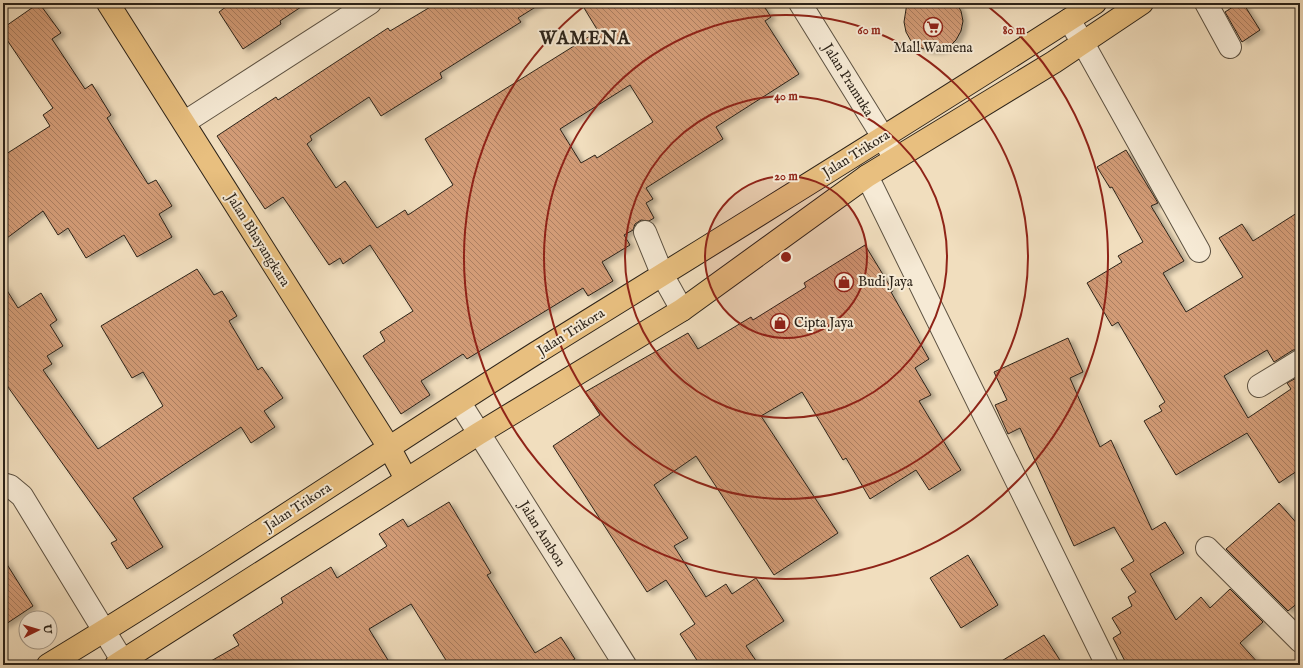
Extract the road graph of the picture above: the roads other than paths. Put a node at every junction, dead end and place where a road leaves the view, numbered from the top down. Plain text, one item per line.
1 (108, 3) edge
2 (370, 3) edge
3 (800, 3) edge
4 (1095, 3) edge
5 (1142, 3) edge
6 (1206, 3) edge
7 (1069, 20) junction
8 (1083, 42) junction
9 (1230, 47) dead end
10 (185, 122) junction
11 (883, 137) junction
12 (894, 158) junction
13 (867, 176) junction
14 (645, 232) dead end
15 (1199, 251) dead end
16 (663, 276) junction
17 (682, 310) junction
18 (1300, 361) edge
19 (1259, 386) dead end
20 (460, 403) junction
21 (478, 434) junction
22 (390, 449) junction
23 (406, 479) junction
24 (3, 484) edge
25 (283, 517) junction
26 (301, 547) junction
27 (1206, 548) dead end
28 (104, 631) junction
29 (1300, 641) edge
30 (121, 664) edge
31 (48, 665) edge
32 (625, 665) edge
33 (1107, 665) edge

1 - 10 main road, Jalan Bhayangkara
2 - 10 street
3 - 11 street, Jalan Pramuka
4 - 7 main road, Jalan Trikora
5 - 8 main road, Jalan Trikora
6 - 9 street
7 - 8 street
7 - 11 main road, Jalan Trikora
8 - 12 main road, Jalan Trikora
8 - 15 street
10 - 22 main road, Jalan Bhayangkara
11 - 12 street, Jalan Pramuka
11 - 16 main road, Jalan Trikora
12 - 13 main road, Jalan Trikora
13 - 17 main road, Jalan Trikora
13 - 33 street
14 - 16 street
16 - 17 street
16 - 20 main road, Jalan Trikora
17 - 21 main road, Jalan Trikora
18 - 19 street
20 - 21 street, Jalan Ambon
20 - 22 main road, Jalan Trikora
21 - 23 main road, Jalan Trikora
21 - 32 street, Jalan Ambon
22 - 23 main road, Jalan Bhayangkara
22 - 25 main road, Jalan Trikora
23 - 26 main road, Jalan Trikora
24 - 28 street
25 - 26 main road
25 - 28 main road, Jalan Trikora
26 - 30 main road, Jalan Trikora
27 - 29 street
28 - 30 street
28 - 31 main road, Jalan Trikora

